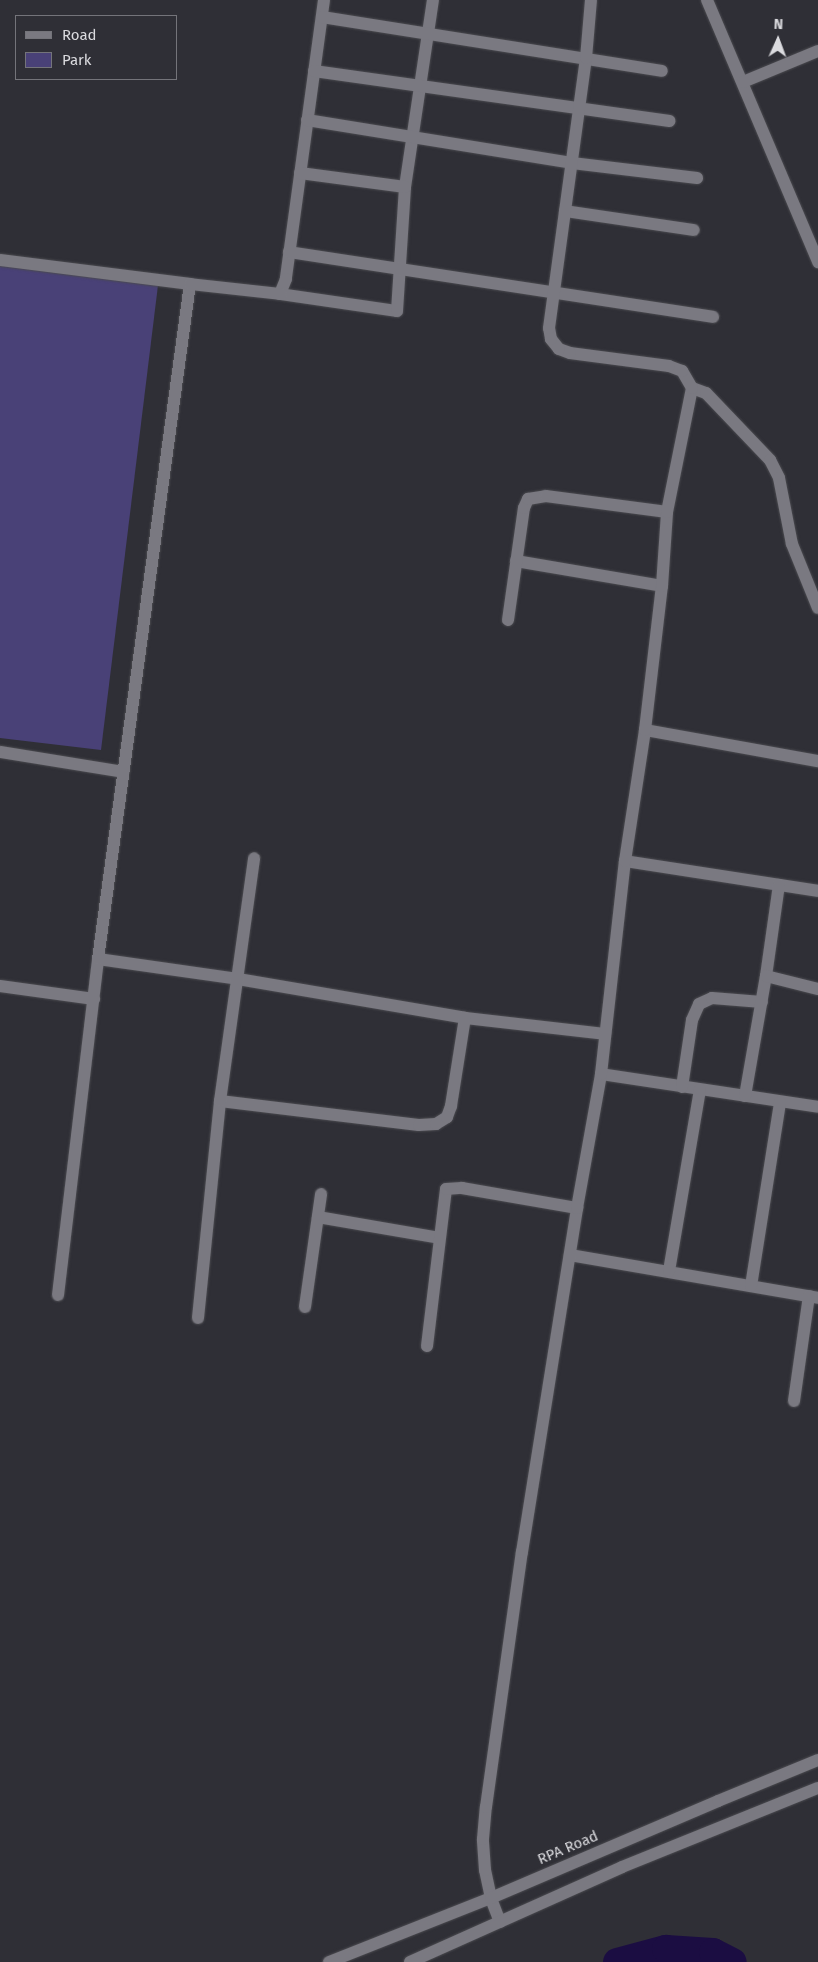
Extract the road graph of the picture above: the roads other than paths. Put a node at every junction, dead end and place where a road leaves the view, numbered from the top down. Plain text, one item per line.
1 (324, 0) edge
2 (433, 0) edge
3 (591, 0) edge
4 (707, 0) edge
5 (322, 17) junction
6 (429, 33) junction
7 (818, 52) edge
8 (586, 58) junction
9 (662, 70) dead end
10 (314, 71) junction
11 (743, 82) junction
12 (421, 85) junction
13 (579, 106) junction
14 (307, 120) junction
15 (670, 121) dead end
16 (413, 137) junction
17 (572, 163) junction
18 (300, 173) junction
19 (697, 178) dead end
20 (405, 187) junction
21 (565, 211) junction
22 (694, 230) dead end
23 (289, 252) junction
24 (817, 259) edge
25 (0, 260) edge
26 (401, 269) junction
27 (190, 284) junction
28 (280, 294) junction
29 (553, 294) junction
30 (713, 317) dead end
31 (692, 388) junction
32 (667, 512) junction
33 (516, 561) junction
34 (662, 586) junction
35 (818, 608) edge
36 (508, 620) dead end
37 (645, 730) junction
38 (0, 752) edge
39 (818, 760) edge
40 (123, 772) junction
41 (254, 858) dead end
42 (625, 861) junction
43 (779, 885) junction
44 (818, 891) edge
45 (98, 959) junction
46 (766, 976) junction
47 (238, 979) junction
48 (0, 986) edge
49 (818, 989) edge
50 (94, 999) junction
51 (762, 1002) junction
52 (465, 1018) junction
53 (605, 1034) junction
54 (601, 1074) junction
55 (682, 1087) junction
56 (700, 1090) junction
57 (745, 1096) junction
58 (220, 1101) junction
59 (780, 1102) junction
60 (818, 1107) edge
61 (321, 1194) dead end
62 (576, 1208) junction
63 (318, 1218) junction
64 (439, 1238) junction
65 (570, 1255) junction
66 (669, 1271) junction
67 (751, 1286) junction
68 (58, 1295) dead end
69 (814, 1297) edge
70 (306, 1306) dead end
71 (198, 1318) dead end
72 (427, 1346) dead end
73 (794, 1401) dead end
74 (818, 1760) edge
75 (818, 1788) edge
76 (491, 1898) junction
77 (500, 1922) junction
78 (329, 1962) edge
79 (410, 1962) edge

1 - 5 street
2 - 6 street
3 - 8 street
4 - 11 street
5 - 6 street
5 - 10 street
6 - 8 street
6 - 12 street
7 - 11 street
8 - 9 street
8 - 13 street
10 - 12 street
10 - 14 street
11 - 24 street
12 - 13 street
12 - 16 street
13 - 15 street
13 - 17 street
14 - 16 street
14 - 18 street
16 - 17 street
16 - 20 street
17 - 19 street
17 - 21 street
18 - 20 street
18 - 23 street
20 - 26 street
21 - 22 street
21 - 29 street
23 - 26 street
23 - 28 street
25 - 27 street
26 - 28 street
26 - 29 street
27 - 28 street
27 - 40 street
29 - 30 street
29 - 31 street
31 - 32 street
31 - 35 street
32 - 33 street
32 - 34 street
33 - 34 street
33 - 36 street
34 - 37 street
37 - 39 street
37 - 42 street
38 - 40 street
40 - 45 street
41 - 47 street
42 - 43 street
42 - 53 street
43 - 44 street
43 - 46 street
45 - 47 street
45 - 50 street
46 - 49 street
46 - 51 street
47 - 52 street
47 - 58 street
48 - 50 street
50 - 68 street
51 - 55 street
51 - 57 street
52 - 53 street
52 - 58 street
53 - 54 street
54 - 55 street
54 - 62 street
55 - 56 street
56 - 57 street
56 - 66 street
57 - 59 street
58 - 71 street
59 - 60 street
59 - 67 street
61 - 63 street
62 - 64 street
62 - 65 street
63 - 64 street
63 - 70 street
64 - 72 street
65 - 66 street
65 - 76 street
66 - 67 street
67 - 69 street
69 - 73 street
74 - 76 street, RPA Road
75 - 77 street
76 - 77 street
76 - 78 street, RPA Road
77 - 79 street

